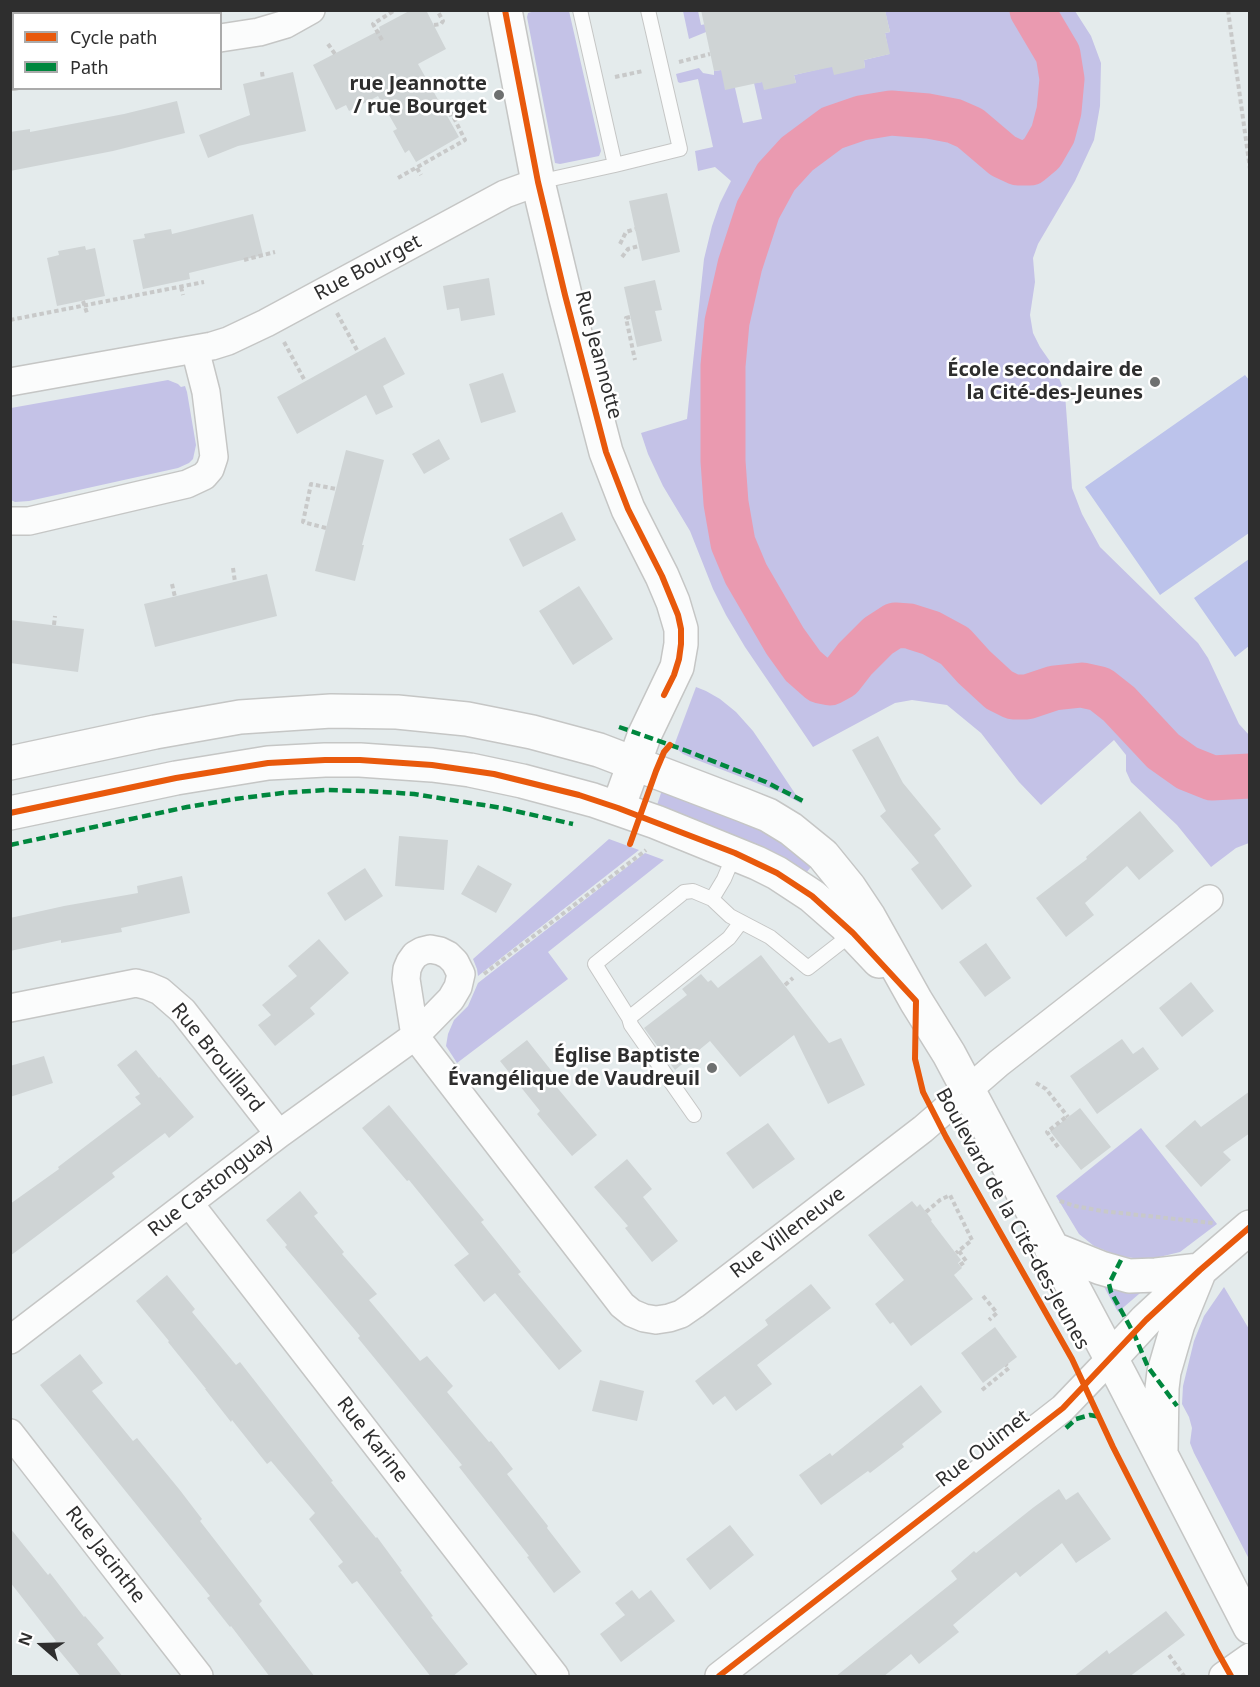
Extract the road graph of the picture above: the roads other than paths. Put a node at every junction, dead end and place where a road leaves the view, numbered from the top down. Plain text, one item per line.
1 (311, 10) edge
2 (505, 10) edge
3 (580, 10) edge
4 (648, 10) edge
5 (222, 38) edge
6 (615, 165) junction
7 (538, 182) junction
8 (195, 349) junction
9 (10, 382) edge
10 (10, 521) edge
11 (634, 762) junction
12 (10, 763) edge
13 (618, 808) junction
14 (10, 813) edge
15 (735, 853) junction
16 (712, 899) junction
17 (1209, 899) dead end
18 (741, 922) junction
19 (853, 933) junction
20 (916, 1001) junction
21 (10, 1008) edge
22 (629, 1018) junction
23 (415, 1036) joint
24 (968, 1091) junction
25 (694, 1115) dead end
26 (279, 1134) junction
27 (189, 1203) junction
28 (1236, 1225) edge
29 (1051, 1248) junction
30 (1200, 1270) junction
31 (10, 1340) edge
32 (1111, 1359) junction
33 (10, 1433) edge
34 (1161, 1457) junction
35 (1250, 1627) edge
36 (1250, 1657) edge
37 (199, 1677) edge
38 (555, 1677) edge
39 (719, 1677) edge
40 (1223, 1677) edge

1 - 5 street
2 - 7 main road, Rue Jeannotte
3 - 6 lane
4 - 6 lane
6 - 7 lane
7 - 8 street, Rue Bourget
7 - 11 main road, Rue Jeannotte
8 - 9 street, Rue Bourget
8 - 10 street
11 - 12 main road, Boulevard de la Cité-des-Jeunes
11 - 13 main road, Rue Jeannotte
11 - 20 main road, Boulevard de la Cité-des-Jeunes
13 - 14 main road, Boulevard de la Cité-des-Jeunes
13 - 15 main road, Boulevard de la Cité-des-Jeunes
15 - 16 lane
15 - 19 main road, Boulevard de la Cité-des-Jeunes
16 - 18 lane
16 - 22 lane
17 - 24 street, Rue Villeneuve
18 - 19 lane
18 - 22 lane
19 - 20 main road, Boulevard de la Cité-des-Jeunes
20 - 24 main road, Boulevard de la Cité-des-Jeunes
21 - 26 street, Rue Brouillard
22 - 25 lane
23 - 24 street, Rue Villeneuve
23 - 26 street, Rue Castonguay
24 - 29 main road, Boulevard de la Cité-des-Jeunes
26 - 27 street, Rue Castonguay
27 - 31 street, Rue Castonguay
27 - 38 street, Rue Karine
28 - 30 main road, Rue Ouimet
29 - 30 main road
29 - 32 main road, Boulevard de la Cité-des-Jeunes
30 - 32 main road, Rue Ouimet
30 - 34 main road
32 - 34 main road, Boulevard de la Cité-des-Jeunes
32 - 39 street, Rue Ouimet
33 - 37 street, Rue Jacinthe
34 - 35 main road, Boulevard de la Cité-des-Jeunes
36 - 40 street

